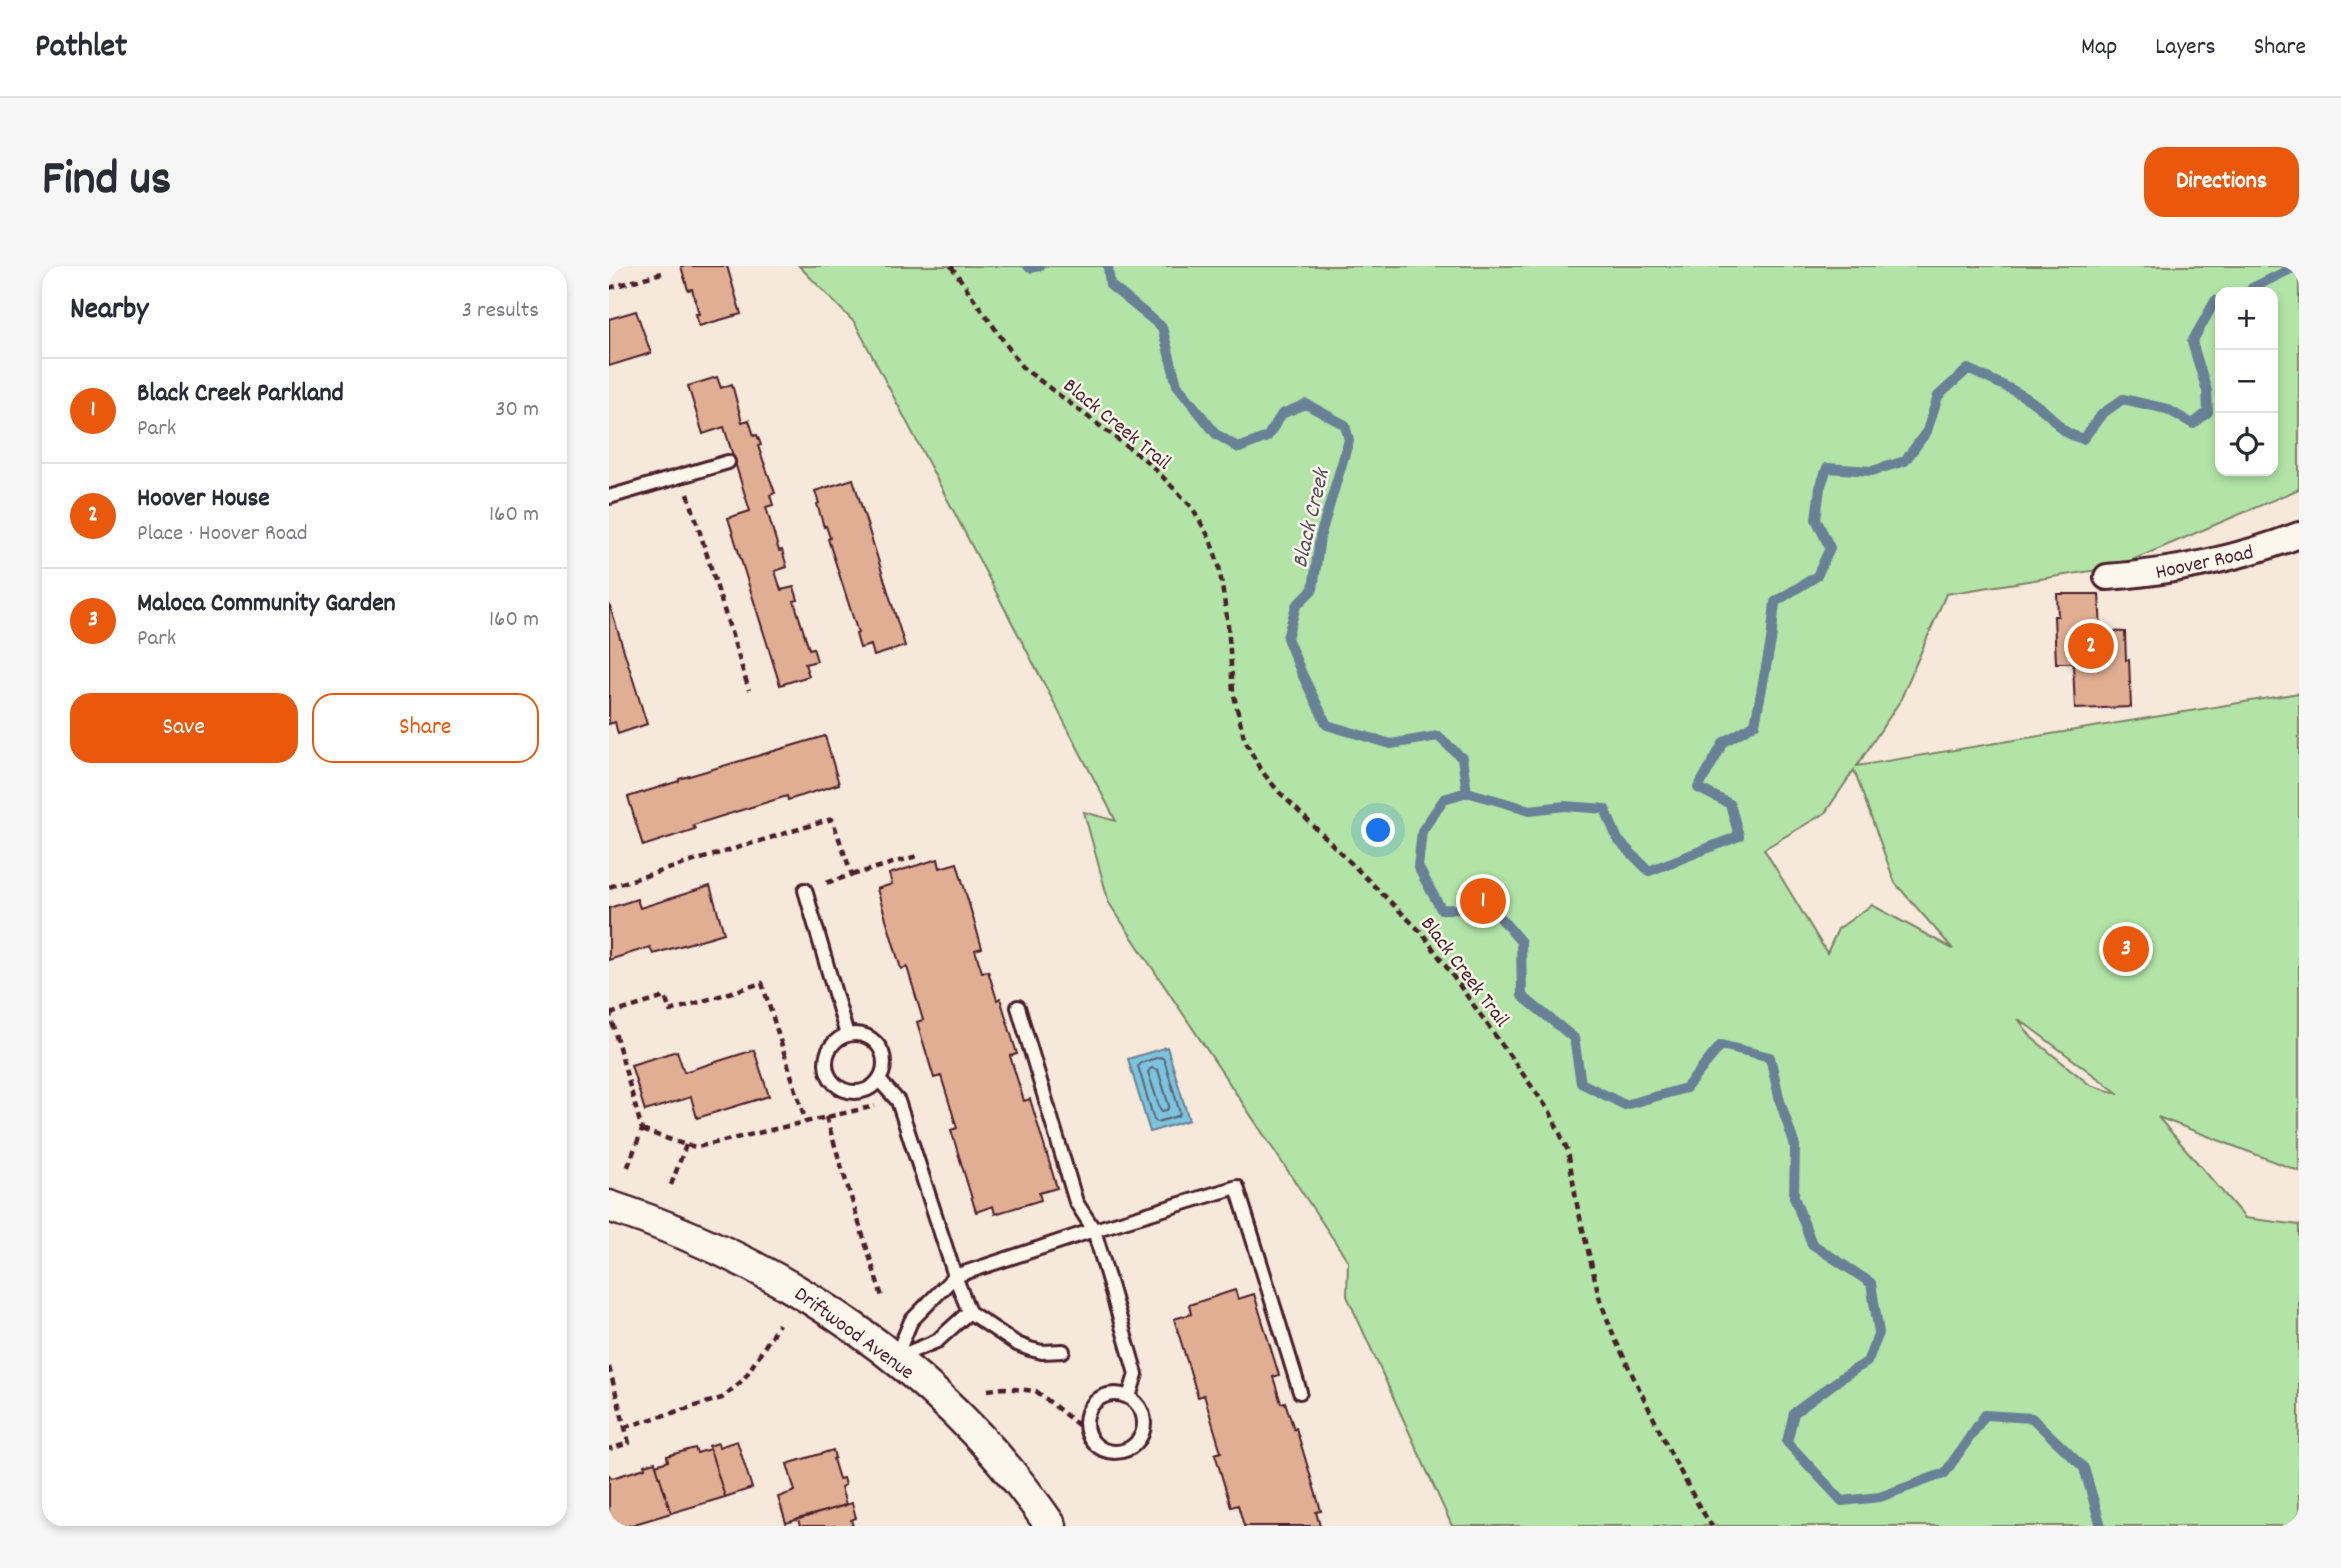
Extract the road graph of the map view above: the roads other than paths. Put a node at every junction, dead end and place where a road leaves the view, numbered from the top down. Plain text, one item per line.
1 (728, 461) dead end
2 (609, 497) edge
3 (2299, 535) edge
4 (2106, 578) dead end
5 (805, 890) road end
6 (1018, 1007) dead end
7 (847, 1035) junction
8 (879, 1080) junction
9 (609, 1206) edge
10 (1094, 1230) junction
11 (955, 1276) junction
12 (969, 1312) junction
13 (1063, 1351) dead end
14 (895, 1359) junction
15 (1300, 1392) dead end
16 (1129, 1397) junction
17 (1051, 1526) edge

1 - 2 lane
3 - 4 street, Hoover Road
5 - 7 lane
6 - 10 lane
7 - 8 lane
7 - 8 lane
8 - 11 lane
9 - 14 street, Driftwood Avenue
10 - 11 lane
10 - 15 lane
10 - 16 lane
11 - 12 lane
11 - 14 lane
12 - 13 lane
12 - 14 lane
14 - 17 street, Driftwood Avenue
16 - 16 lane

